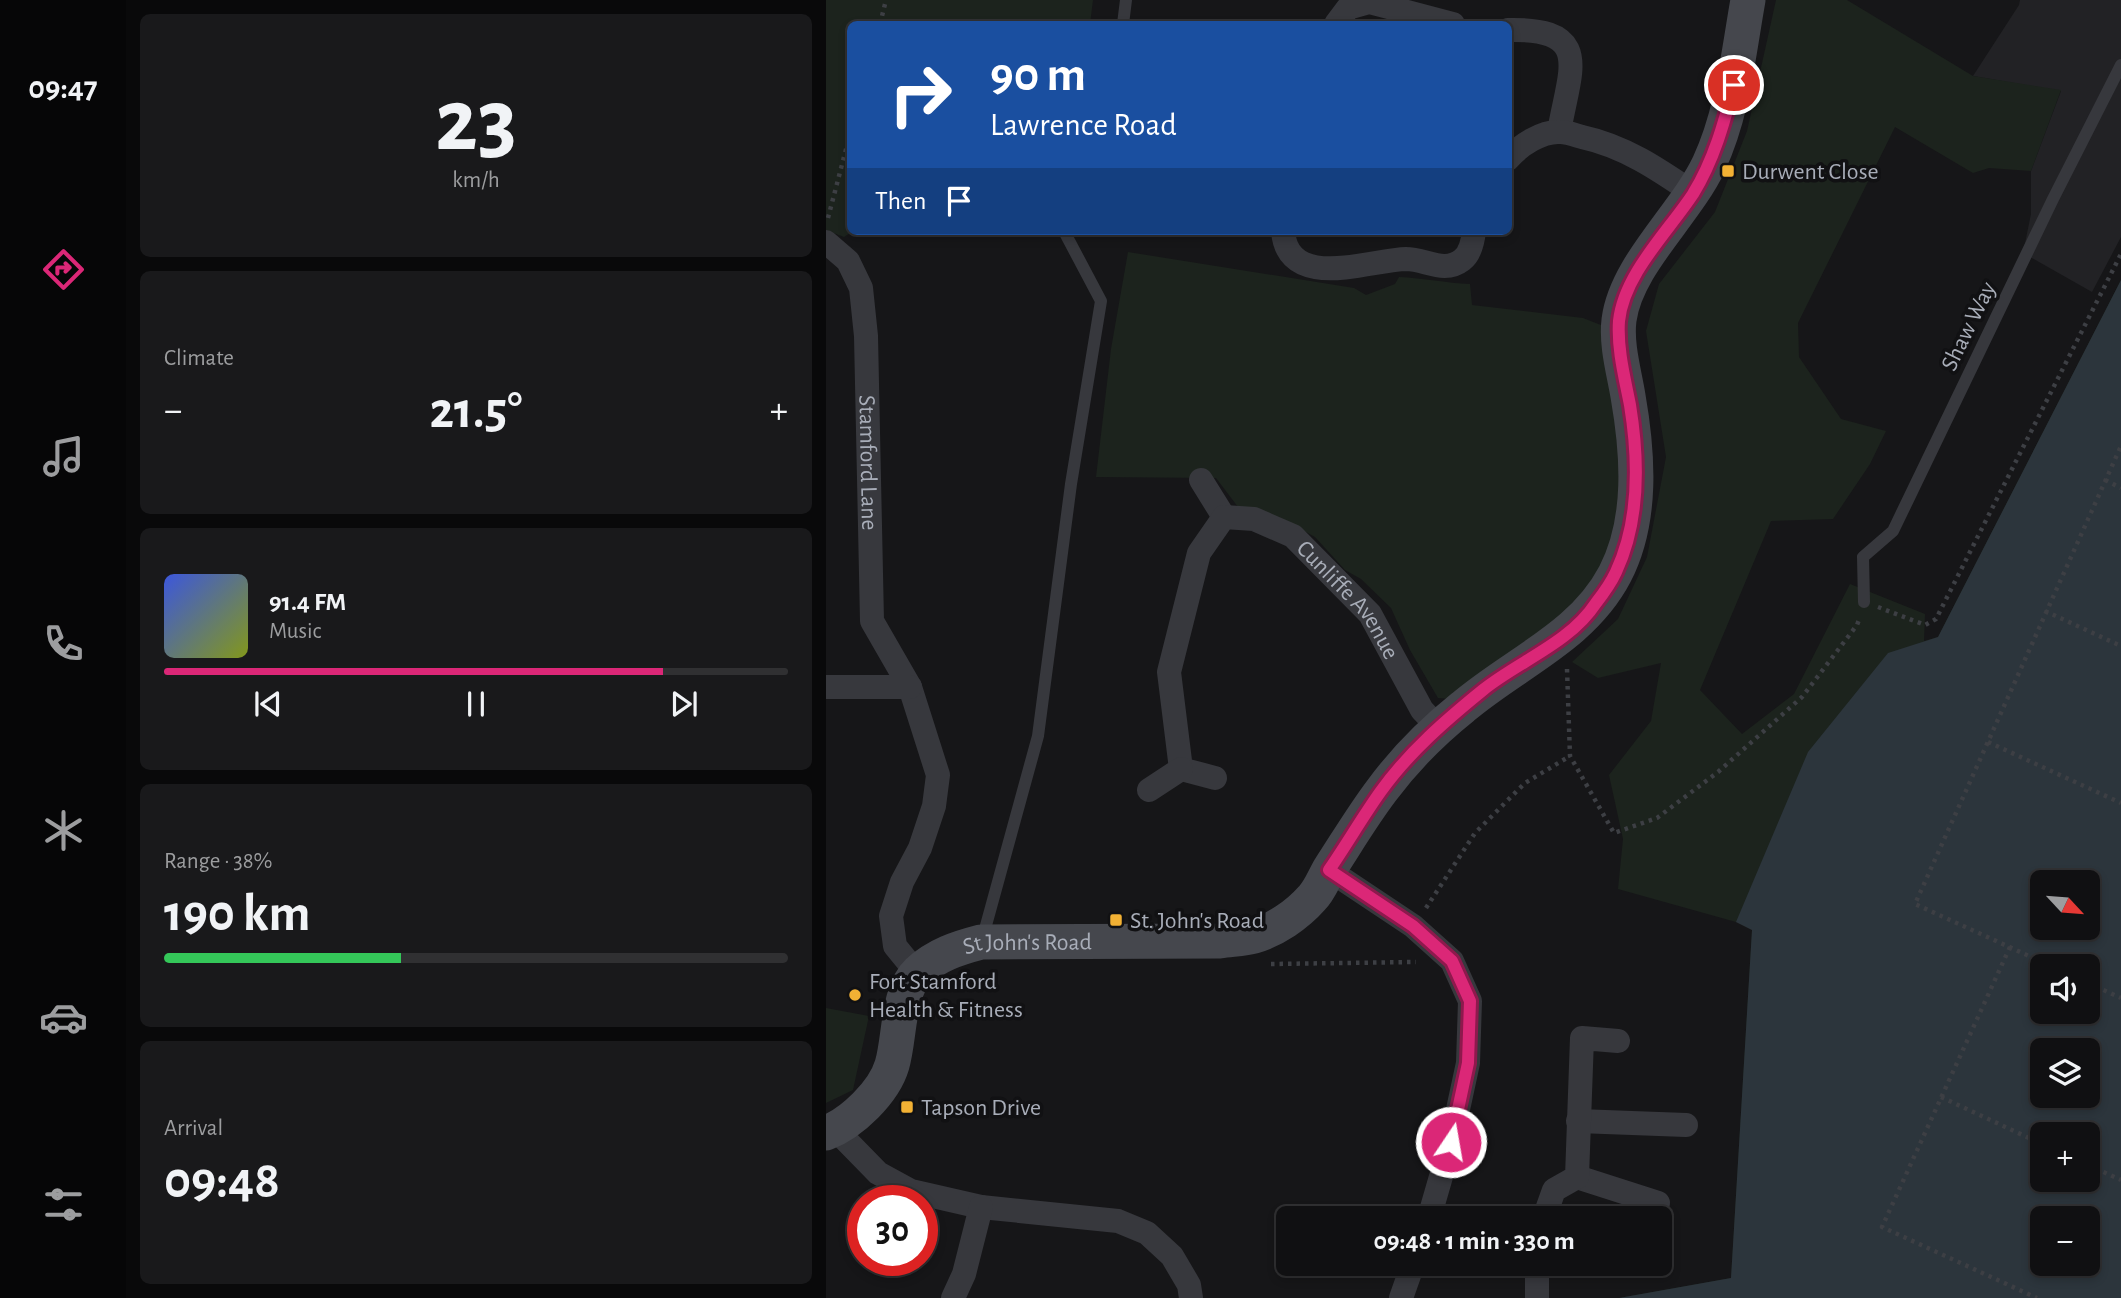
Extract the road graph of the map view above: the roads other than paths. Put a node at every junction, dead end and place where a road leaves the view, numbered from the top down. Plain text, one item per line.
1 (1126, 0) edge
2 (1748, 0) edge
3 (1123, 21) edge
4 (1338, 21) edge
5 (1442, 21) edge
6 (1512, 30) edge
7 (2121, 65) edge
8 (1559, 132) junction
9 (1512, 155) edge
10 (1693, 193) junction
11 (1066, 235) edge
12 (1284, 235) edge
13 (1473, 235) edge
14 (826, 242) edge
15 (1201, 480) dead end
16 (1224, 517) junction
17 (1864, 602) road end
18 (826, 687) edge
19 (910, 687) junction
20 (1438, 727) junction
21 (1181, 769) junction
22 (1215, 778) dead end
23 (1149, 790) dead end
24 (1329, 870) junction
25 (981, 942) junction
26 (917, 973) junction
27 (1618, 1041) dead end
28 (1578, 1121) junction
29 (1686, 1125) dead end
30 (831, 1131) edge
31 (1577, 1177) junction
32 (1658, 1203) dead end
33 (1432, 1206) edge
34 (1548, 1206) edge
35 (981, 1207) junction
36 (1409, 1276) edge
37 (1537, 1276) edge
38 (953, 1298) edge
39 (1191, 1298) edge
40 (1401, 1298) edge
41 (1537, 1298) edge

1 - 3 lane
2 - 10 street, St John's Road
4 - 5 street
6 - 8 street
7 - 17 lane, Shaw Way
8 - 9 street
8 - 10 street
10 - 20 street, St John's Road
11 - 25 lane
12 - 13 street
14 - 19 street, Stamford Lane
15 - 16 street
16 - 20 street, Cunliffe Avenue
16 - 21 street
18 - 19 street
19 - 26 street, Stamford Lane
20 - 24 street, St John's Road
21 - 22 street
21 - 23 street
24 - 25 street, St John's Road
24 - 33 street
25 - 26 street, St John's Road
26 - 30 street
27 - 28 street
28 - 29 street
28 - 31 street
30 - 35 street
31 - 32 street
31 - 34 street
35 - 38 street
35 - 39 street
36 - 40 street
37 - 41 street

